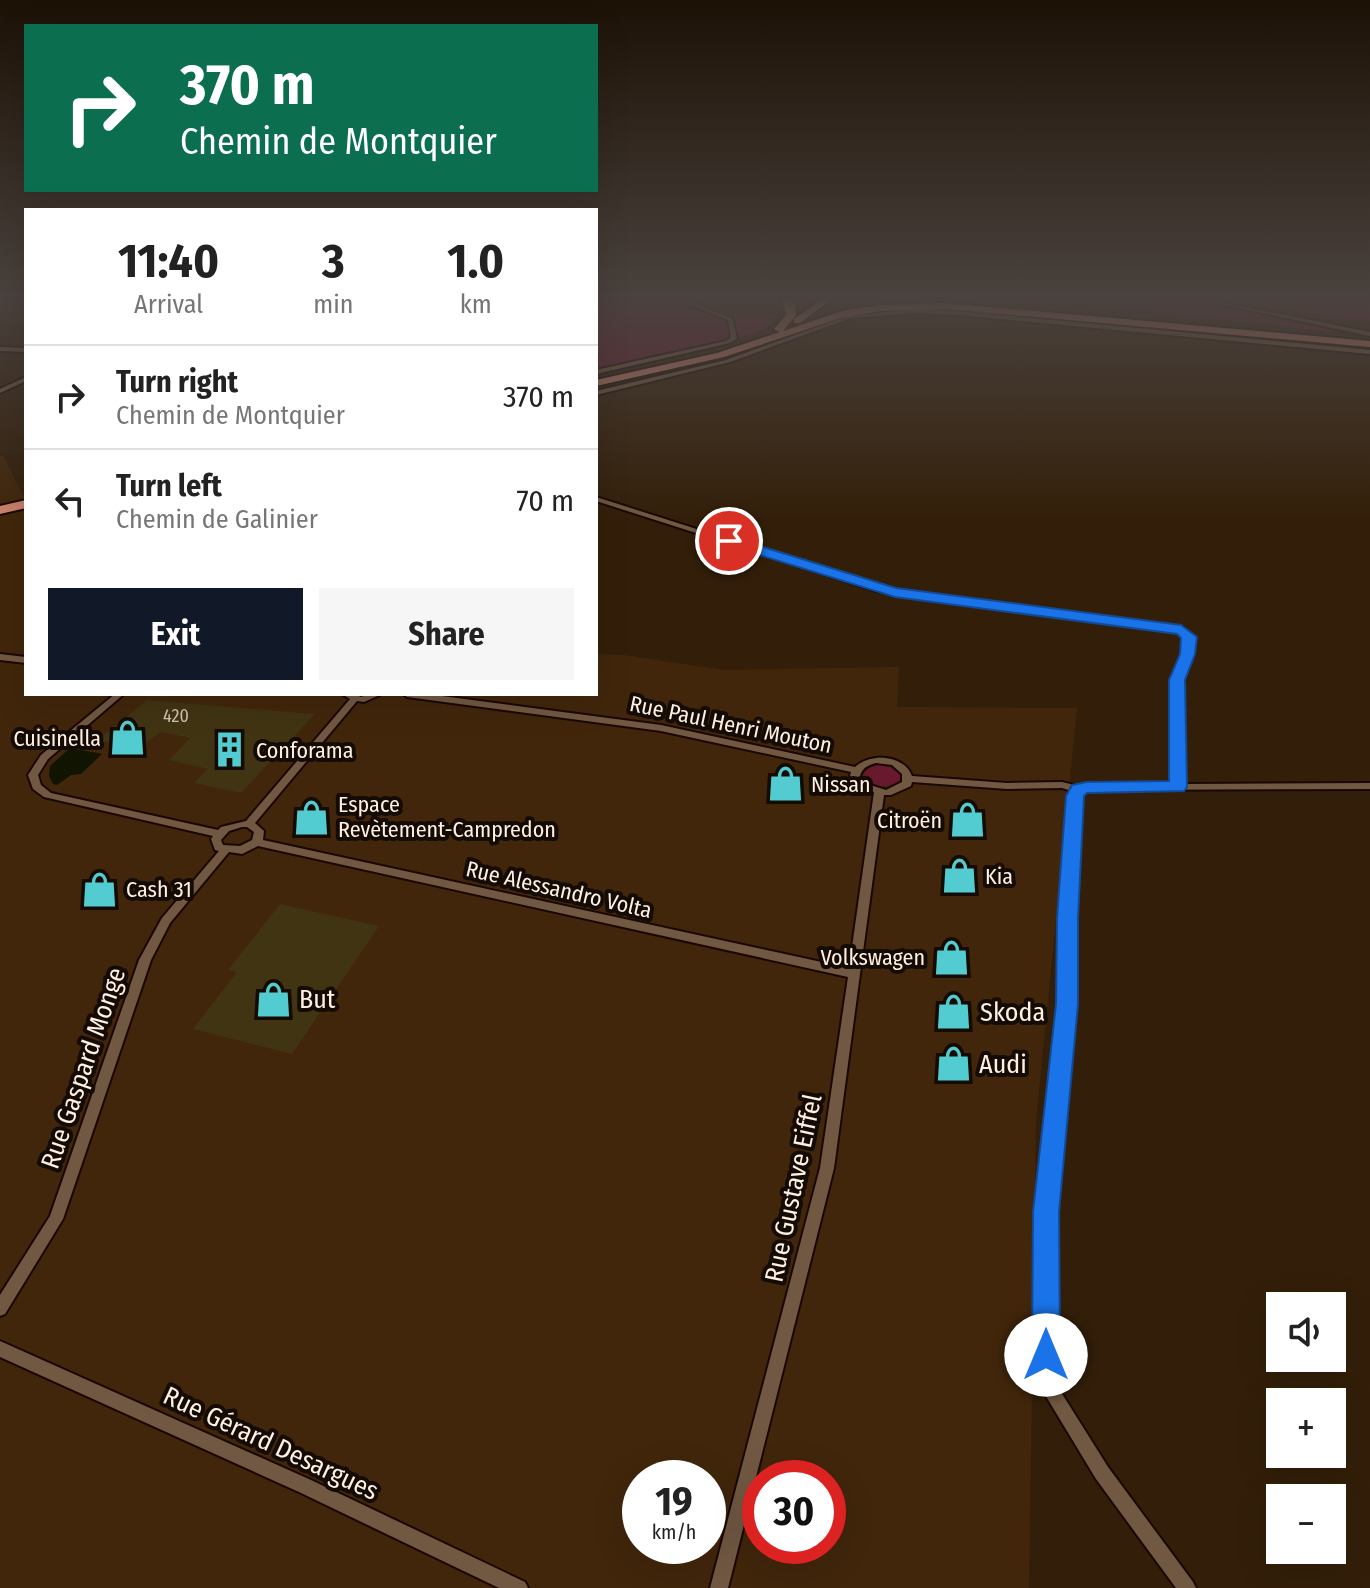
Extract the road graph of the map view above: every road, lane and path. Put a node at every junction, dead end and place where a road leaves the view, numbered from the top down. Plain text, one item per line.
1 (633, 373) edge
2 (678, 373) edge
3 (24, 380) edge
4 (598, 382) edge
5 (0, 391) edge
6 (598, 393) edge
7 (598, 500) edge
8 (24, 506) edge
9 (0, 512) edge
10 (0, 657) edge
11 (24, 660) edge
12 (118, 696) edge
13 (350, 696) edge
14 (374, 696) edge
15 (422, 696) edge
16 (856, 770) junction
17 (908, 779) junction
18 (1370, 786) edge
19 (1178, 787) junction
20 (1078, 789) junction
21 (879, 792) junction
22 (249, 824) junction
23 (219, 834) junction
24 (257, 842) junction
25 (225, 851) junction
26 (854, 974) junction
27 (0, 1309) edge
28 (0, 1349) edge
29 (519, 1588) edge
30 (719, 1588) edge
31 (1187, 1588) edge

1 - 4 highway
2 - 6 street
3 - 5 street
7 - 19 street
8 - 9 highway
10 - 11 street
12 - 23 street
13 - 14 street
13 - 22 street
15 - 16 street, Rue Paul Henri Mouton
16 - 17 street
16 - 21 street
17 - 20 street
17 - 21 street
18 - 19 street
19 - 20 street
20 - 31 street
21 - 26 street, Rue Gustave Eiffel
22 - 23 street
22 - 24 street
23 - 25 street
24 - 25 street
24 - 26 street, Rue Alessandro Volta
25 - 27 street, Rue Gaspard Monge
26 - 30 street, Rue Gustave Eiffel
28 - 29 street, Rue Gérard Desargues

